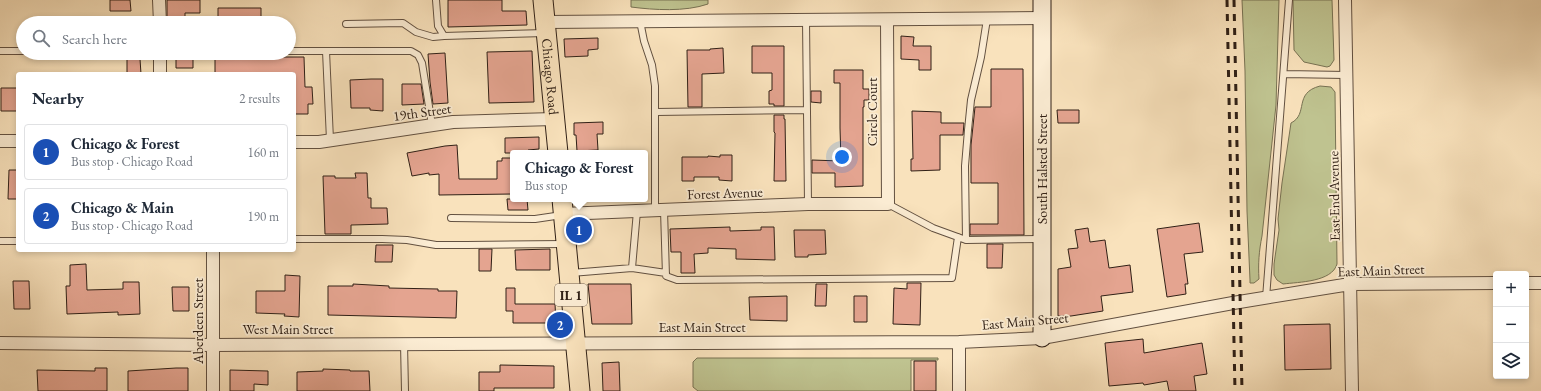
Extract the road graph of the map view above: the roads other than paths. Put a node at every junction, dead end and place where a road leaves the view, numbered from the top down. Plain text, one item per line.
1 (159, 0) edge
2 (436, 0) edge
3 (543, 0) edge
4 (1042, 0) edge
5 (1289, 0) edge
6 (1345, 0) edge
7 (160, 16) edge
8 (1042, 18) junction
9 (987, 19) junction
10 (806, 20) junction
11 (887, 20) junction
12 (640, 21) junction
13 (346, 24) dead end
14 (546, 27) junction
15 (444, 36) junction
16 (0, 52) edge
17 (16, 52) edge
18 (296, 52) edge
19 (326, 52) junction
20 (160, 60) edge
21 (160, 72) edge
22 (1284, 74) junction
23 (1346, 75) junction
24 (806, 110) junction
25 (656, 112) junction
26 (554, 119) junction
27 (432, 125) junction
28 (330, 140) junction
29 (0, 141) edge
30 (16, 141) edge
31 (296, 142) edge
32 (558, 150) edge
33 (808, 204) junction
34 (888, 204) junction
35 (563, 207) edge
36 (660, 210) junction
37 (638, 211) junction
38 (451, 218) dead end
39 (958, 237) junction
40 (296, 239) edge
41 (1043, 239) junction
42 (966, 240) junction
43 (0, 241) edge
44 (16, 241) edge
45 (566, 244) junction
46 (213, 252) edge
47 (632, 268) junction
48 (569, 273) junction
49 (666, 273) junction
50 (1493, 283) edge
51 (1529, 283) edge
52 (1541, 283) edge
53 (1350, 284) junction
54 (1266, 298) junction
55 (1042, 338) junction
56 (959, 342) junction
57 (0, 343) edge
58 (576, 343) junction
59 (404, 344) junction
60 (213, 345) junction
61 (213, 391) edge
62 (404, 391) edge
63 (580, 391) edge
64 (959, 391) edge
65 (1352, 391) edge

1 - 7 street
2 - 15 lane
3 - 14 main road, Chicago Road
4 - 8 street, South Halsted Street
5 - 22 lane
6 - 23 street, East End Avenue
8 - 9 street
8 - 41 street, South Halsted Street
9 - 11 street
9 - 42 lane
10 - 11 street
10 - 12 street
10 - 24 lane
11 - 34 street, Circle Court
12 - 14 street
12 - 25 lane
13 - 15 lane
14 - 15 lane
14 - 26 main road, Chicago Road
16 - 17 lane
18 - 19 lane
19 - 27 lane
19 - 28 lane
20 - 21 street
22 - 23 lane
22 - 54 lane
23 - 53 street, East End Avenue
24 - 25 lane
24 - 33 lane
25 - 36 lane
26 - 27 street, 19th Street
26 - 32 main road, Chicago Road
27 - 28 street, 19th Street
28 - 31 street, 19th Street
29 - 30 street
33 - 34 street, Forest Avenue
33 - 36 street, Forest Avenue
34 - 39 lane
35 - 37 street, Forest Avenue
35 - 38 lane
35 - 45 main road, IL 1
36 - 37 street, Forest Avenue
36 - 49 lane
37 - 47 lane
39 - 42 lane
39 - 49 lane
40 - 45 lane
41 - 42 lane
41 - 55 street, South Halsted Street
43 - 44 lane
45 - 48 main road, IL 1
46 - 60 street, Aberdeen Street
47 - 48 lane
47 - 49 lane
48 - 58 main road, IL 1
50 - 53 street, East Main Street
51 - 52 street
53 - 54 street, East Main Street
53 - 65 street, East End Avenue
54 - 55 street, East Main Street
55 - 56 street, East Main Street
56 - 58 street, East Main Street
56 - 64 street
57 - 60 street, West Main Street
58 - 59 street, West Main Street
58 - 63 main road, IL 1
59 - 60 street, West Main Street
59 - 62 lane
60 - 61 street, Aberdeen Street

